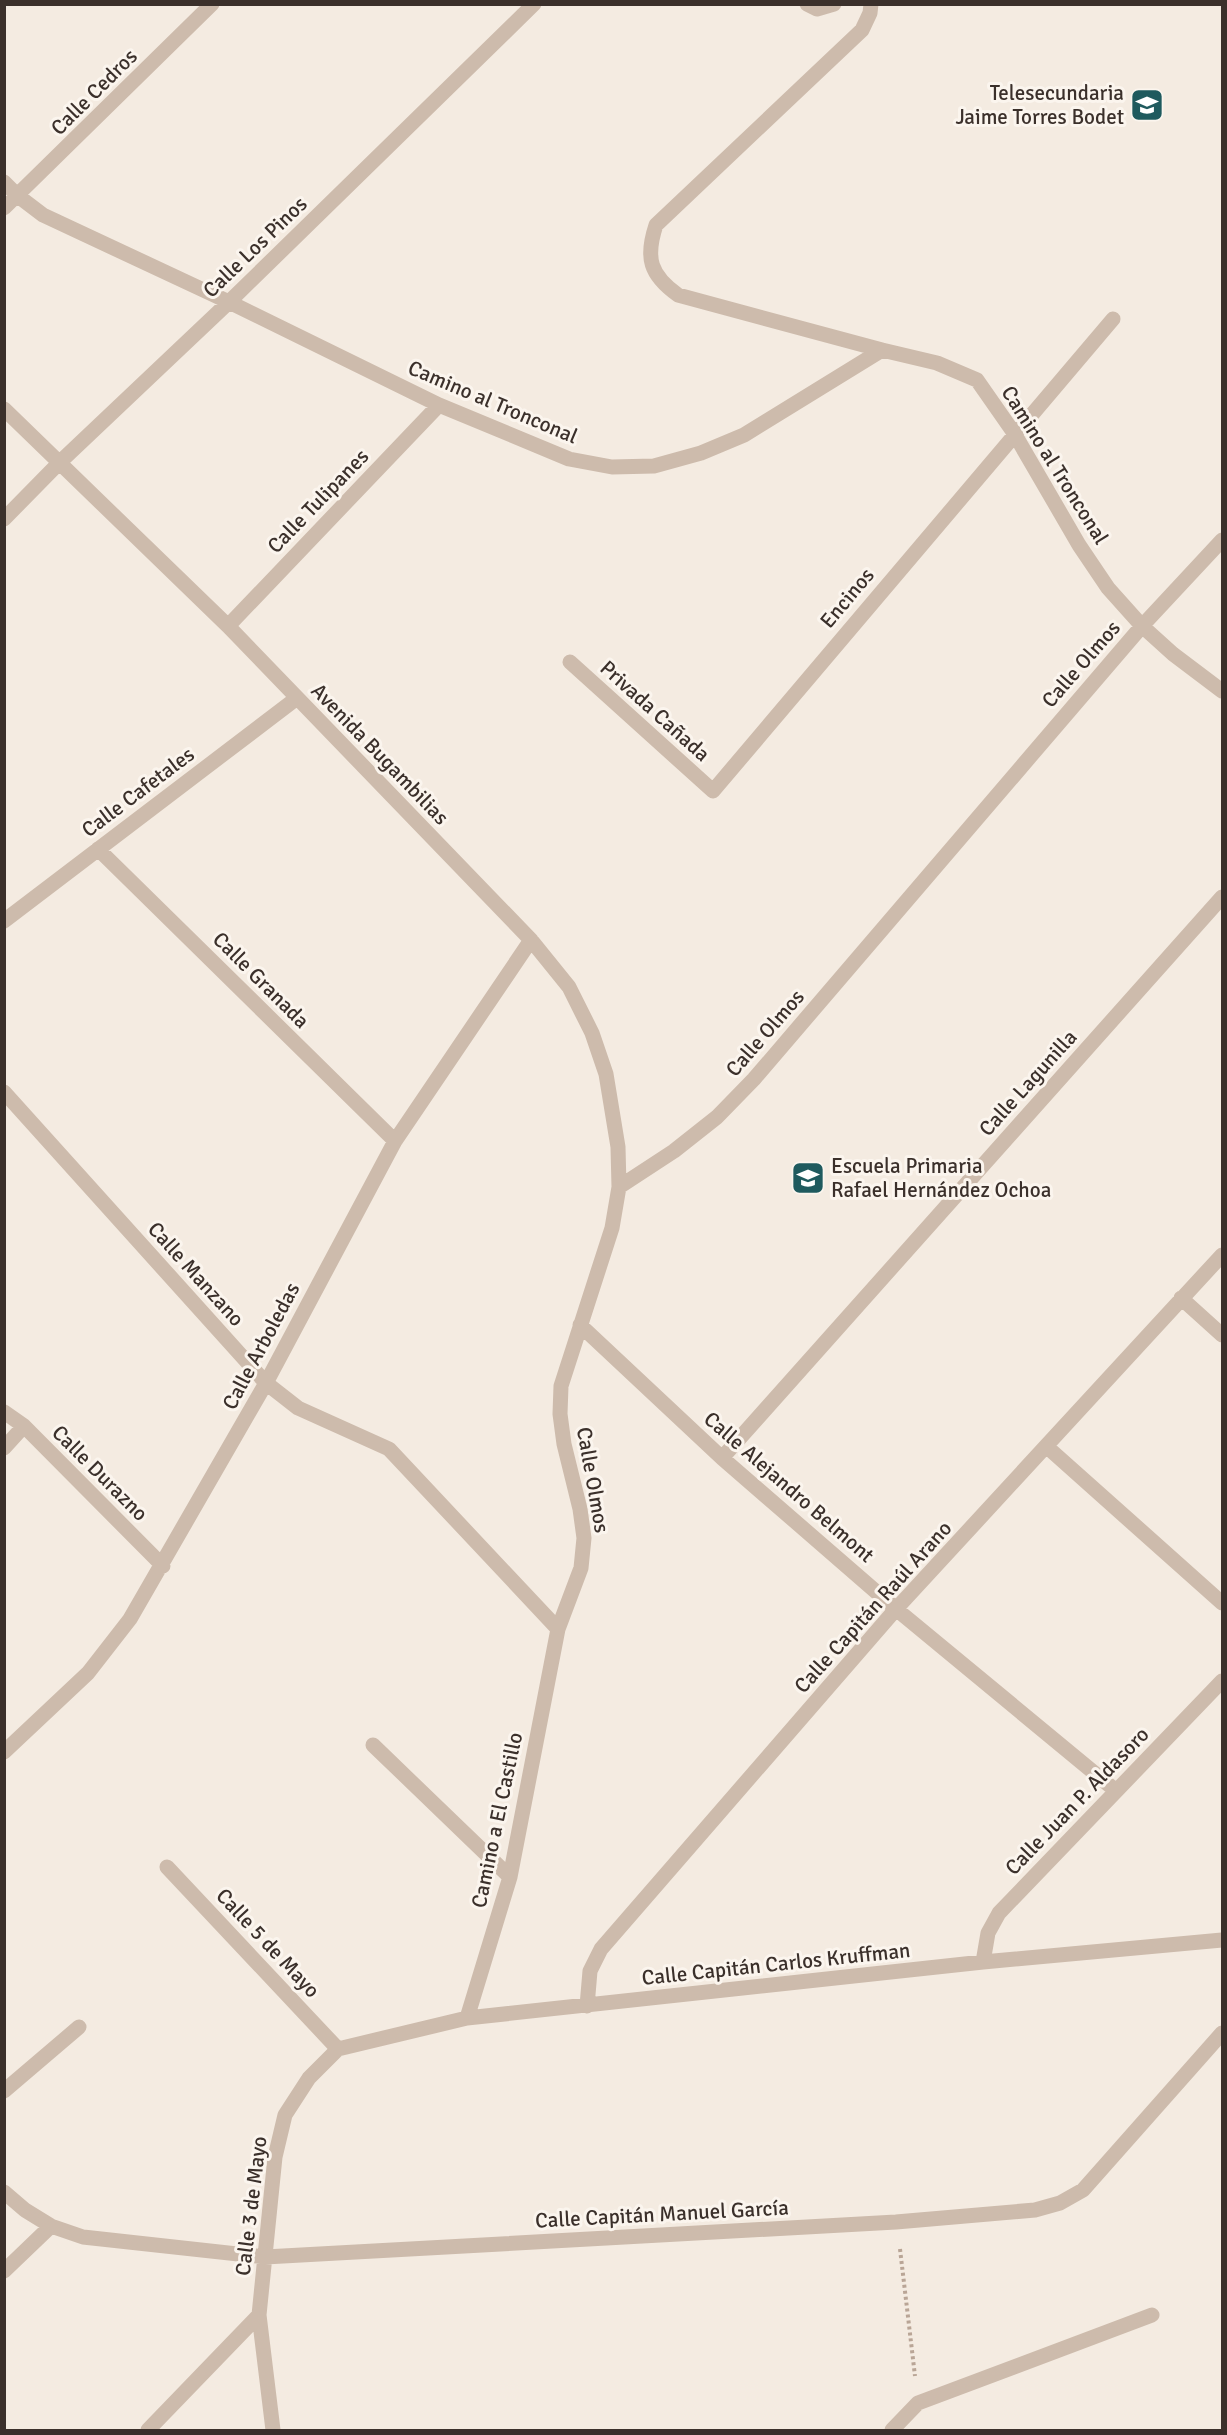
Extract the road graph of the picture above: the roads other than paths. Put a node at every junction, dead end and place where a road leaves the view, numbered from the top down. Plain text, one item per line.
1 (212, 4) edge
2 (534, 4) edge
3 (807, 4) edge
4 (834, 4) edge
5 (871, 4) edge
6 (4, 182) edge
7 (18, 196) junction
8 (4, 208) edge
9 (229, 302) junction
10 (1113, 319) dead end
11 (882, 350) junction
12 (439, 405) junction
13 (4, 409) edge
14 (1014, 433) junction
15 (59, 463) junction
16 (4, 519) edge
17 (1222, 540) edge
18 (228, 626) junction
19 (1142, 626) junction
20 (570, 662) dead end
21 (1222, 691) edge
22 (297, 698) junction
23 (712, 790) joint
24 (98, 849) junction
25 (1222, 897) edge
26 (4, 921) edge
27 (531, 940) junction
28 (4, 1092) edge
29 (395, 1141) junction
30 (620, 1187) junction
31 (1222, 1255) edge
32 (1181, 1298) junction
33 (580, 1325) junction
34 (1222, 1335) edge
35 (266, 1383) junction
36 (4, 1412) edge
37 (24, 1426) junction
38 (1046, 1446) junction
39 (4, 1448) edge
40 (722, 1458) junction
41 (163, 1566) junction
42 (1222, 1603) edge
43 (896, 1609) junction
44 (558, 1629) junction
45 (1222, 1681) edge
46 (373, 1745) dead end
47 (4, 1752) edge
48 (1115, 1790) junction
49 (167, 1867) dead end
50 (510, 1877) junction
51 (1222, 1940) edge
52 (983, 1962) junction
53 (586, 2006) junction
54 (467, 2018) junction
55 (79, 2027) dead end
56 (1222, 2033) edge
57 (338, 2049) junction
58 (4, 2091) edge
59 (4, 2192) edge
60 (51, 2226) junction
61 (265, 2257) junction
62 (4, 2271) edge
63 (1152, 2314) dead end
64 (259, 2315) junction
65 (148, 2430) edge
66 (273, 2430) edge
67 (891, 2430) edge

1 - 7 street, Calle Cedros
2 - 9 street, Calle Los Pinos
3 - 4 street
5 - 11 street
6 - 7 street, Camino al Tronconal
7 - 8 street, Calle Cedros
7 - 9 street, Camino al Tronconal
9 - 12 street, Camino al Tronconal
9 - 15 street, Calle Los Pinos
10 - 14 street, Encinos
11 - 12 street, Camino al Tronconal
11 - 14 street, Camino al Tronconal
12 - 18 street, Calle Tulipanes
13 - 15 street, Avenida Bugambilias
14 - 19 street, Camino al Tronconal
14 - 23 street, Encinos
15 - 16 street, Calle Los Pinos
15 - 18 street, Avenida Bugambilias
17 - 19 street, Calle Olmos
18 - 22 street, Avenida Bugambilias
19 - 21 street, Camino al Tronconal
19 - 30 street, Calle Olmos
20 - 23 street, Privada Cañada
22 - 24 street, Calle Cafetales
22 - 27 street, Avenida Bugambilias
24 - 26 street, Calle Cafetales
24 - 29 street, Calle Granada
25 - 40 street, Calle Lagunilla
27 - 29 street, Calle Arboledas
27 - 30 street, Avenida Bugambilias
28 - 35 street, Calle Manzano
29 - 35 street, Calle Arboledas
30 - 33 street, Calle Olmos
31 - 32 street, Calle Capitán Raúl Arano
32 - 34 street
32 - 38 street, Calle Capitán Raúl Arano
33 - 40 street, Calle Alejandro Belmont
33 - 44 street, Calle Olmos
35 - 41 street, Calle Arboledas
35 - 44 street, Calle Manzano
36 - 37 street, Calle Durazno
37 - 39 street
37 - 41 street, Calle Durazno
38 - 42 street
38 - 43 street, Calle Capitán Raúl Arano
40 - 43 street, Calle Alejandro Belmont
41 - 47 street, Calle Arboledas
43 - 48 street, Calle Alejandro Belmont
43 - 53 street, Calle Capitán Raúl Arano
44 - 50 street, Camino a El Castillo
45 - 48 street, Calle Juan P. Aldasoro
46 - 50 street
48 - 52 street, Calle Juan P. Aldasoro
49 - 57 street, Calle 5 de Mayo
50 - 54 street, Camino a El Castillo
51 - 52 street, Calle Capitán Carlos Kruffman
52 - 53 street, Calle Capitán Carlos Kruffman
53 - 54 street, Calle Capitán Carlos Kruffman
54 - 57 street, Calle Capitán Carlos Kruffman
55 - 58 street
56 - 61 street, Calle Capitán Manuel García
57 - 61 street, Calle 3 de Mayo
59 - 60 street, Calle Capitán Manuel García
60 - 61 street, Calle Capitán Manuel García
60 - 62 street
61 - 64 street, Calle 3 de Mayo
63 - 67 street
64 - 65 street
64 - 66 street, Calle 3 de Mayo

